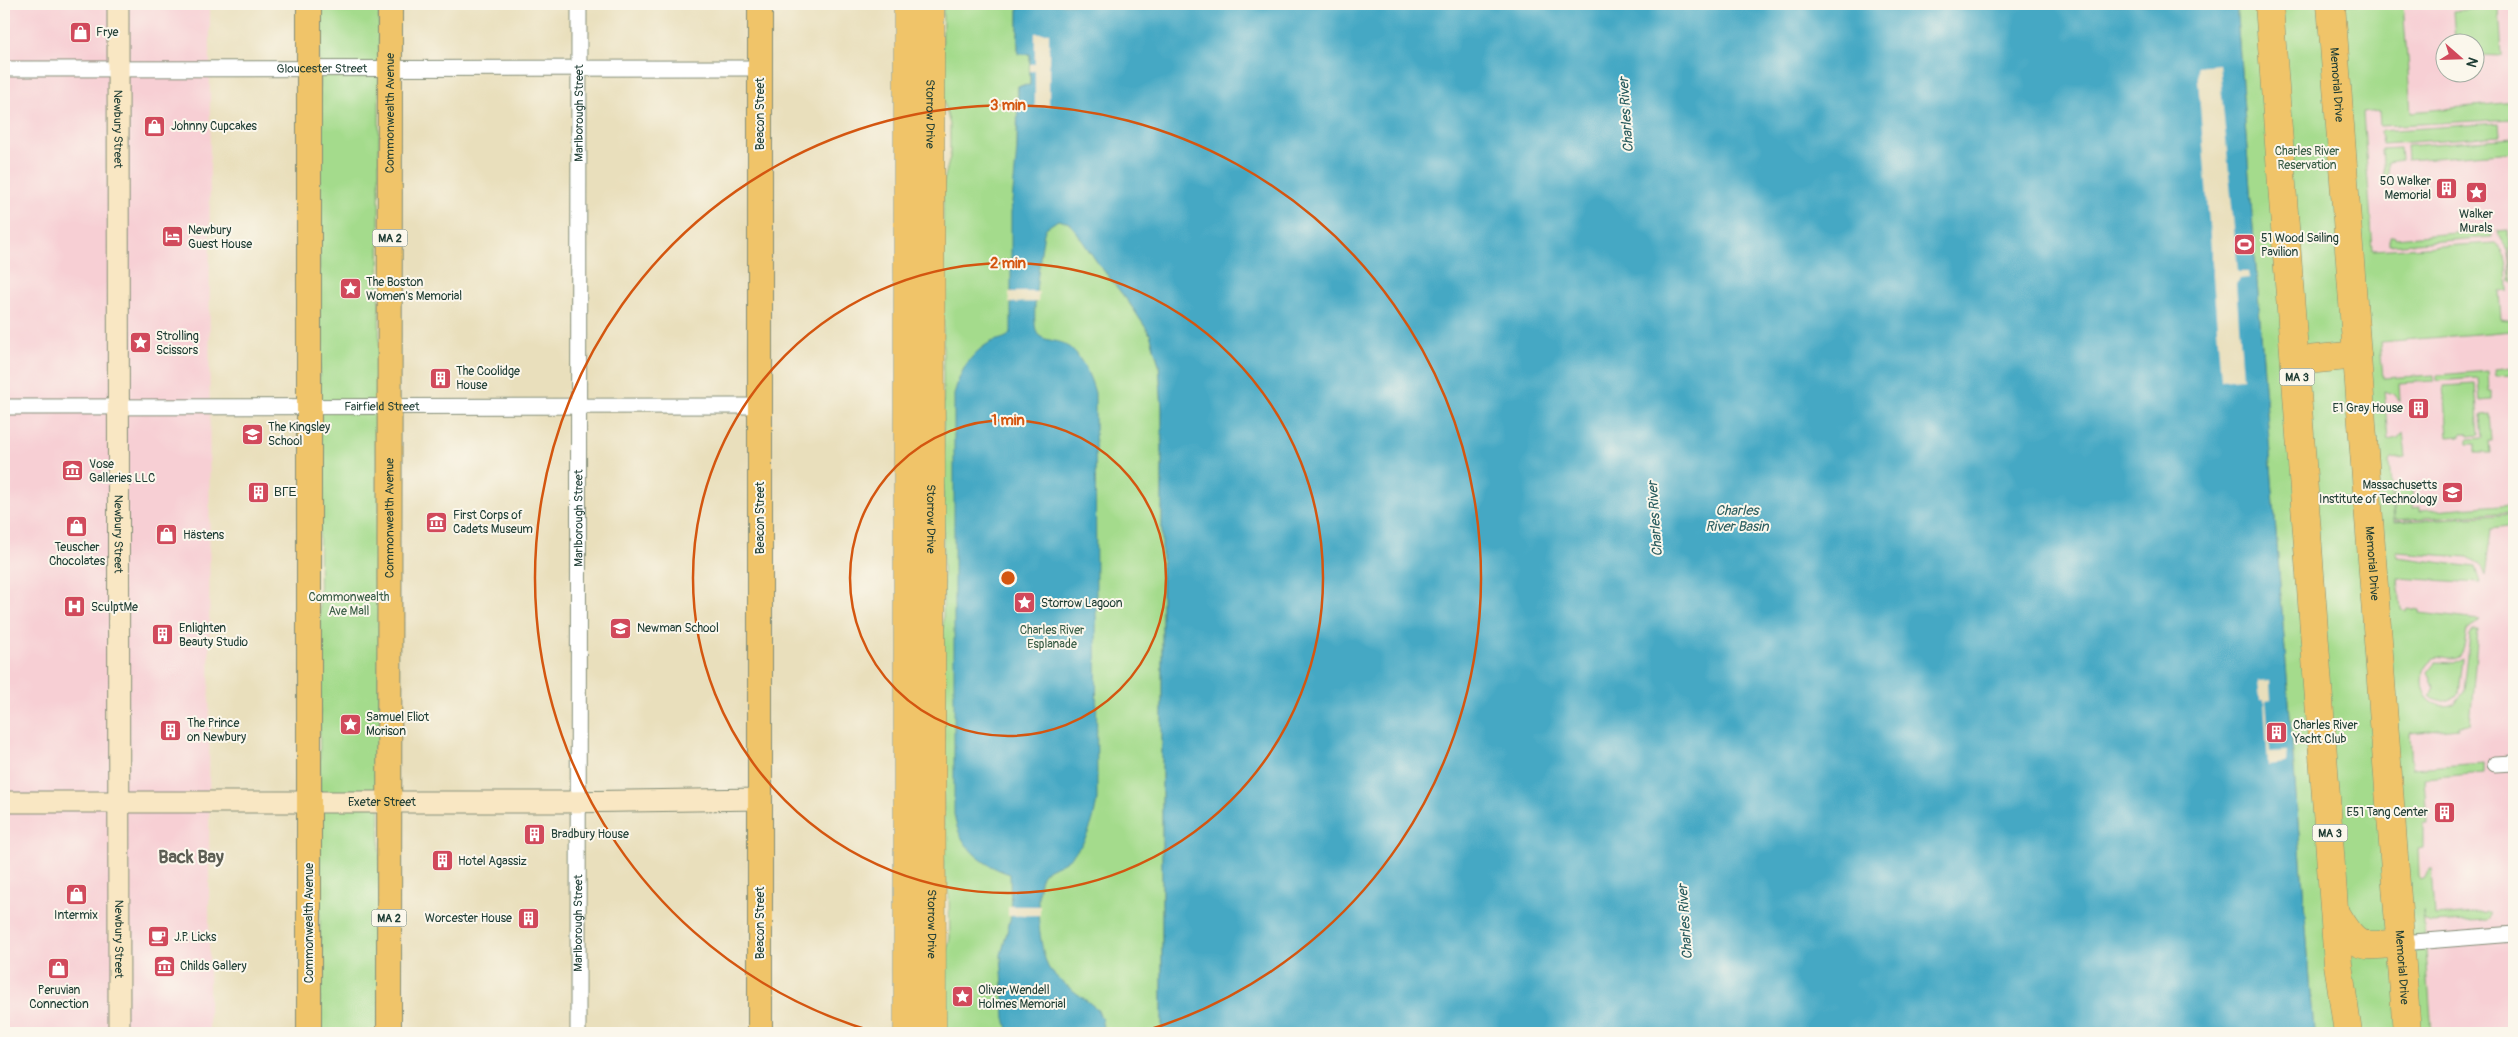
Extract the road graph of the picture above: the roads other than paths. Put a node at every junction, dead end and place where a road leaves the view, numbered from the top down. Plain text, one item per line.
1 (118, 4) edge
2 (309, 4) edge
3 (390, 4) edge
4 (579, 4) edge
5 (760, 4) edge
6 (908, 4) edge
7 (930, 4) edge
8 (2269, 4) edge
9 (2330, 4) edge
10 (760, 68) junction
11 (4, 69) edge
12 (308, 69) junction
13 (390, 69) junction
14 (580, 69) junction
15 (118, 70) junction
16 (2357, 354) junction
17 (2296, 365) junction
18 (309, 405) junction
19 (119, 406) junction
20 (389, 406) junction
21 (578, 406) junction
22 (760, 406) junction
23 (4, 407) edge
24 (2514, 763) edge
25 (2495, 764) dead end
26 (760, 799) junction
27 (4, 802) edge
28 (118, 802) junction
29 (309, 802) junction
30 (389, 802) junction
31 (578, 802) junction
32 (2336, 915) junction
33 (2514, 934) edge
34 (2401, 943) junction
35 (2338, 964) junction
36 (120, 1033) edge
37 (309, 1033) edge
38 (389, 1033) edge
39 (578, 1033) edge
40 (760, 1033) edge
41 (908, 1033) edge
42 (932, 1033) edge
43 (2338, 1033) edge
44 (2348, 1033) edge
45 (2407, 1033) edge

1 - 15 main road, Newbury Street
2 - 12 main road, Commonwealth Avenue
3 - 13 main road, Commonwealth Avenue / MA 2
4 - 14 street, Marlborough Street
5 - 10 main road, Beacon Street
6 - 41 highway, Storrow Drive
7 - 42 highway, Storrow Drive
8 - 17 highway, MA 3
9 - 16 highway, Memorial Drive
10 - 14 street, Gloucester Street
10 - 22 main road, Beacon Street
11 - 15 street, Gloucester Street
12 - 13 street, Gloucester Street
12 - 15 street, Gloucester Street
12 - 18 main road, Commonwealth Avenue
13 - 14 street, Gloucester Street
13 - 20 main road, Commonwealth Avenue / MA 2
14 - 21 street, Marlborough Street
15 - 19 main road, Newbury Street
16 - 17 highway
16 - 34 highway, Memorial Drive
17 - 32 highway, MA 3
18 - 19 street, Fairfield Street
18 - 20 street, Fairfield Street
18 - 29 main road, Commonwealth Avenue
19 - 23 street, Fairfield Street
19 - 28 main road, Newbury Street
20 - 21 street, Fairfield Street
20 - 30 main road, Commonwealth Avenue / MA 2
21 - 22 street, Fairfield Street
21 - 31 street, Marlborough Street
22 - 26 main road, Beacon Street
24 - 25 street
26 - 31 main road, Exeter Street
26 - 40 main road, Beacon Street
27 - 28 main road, Exeter Street
28 - 29 main road, Exeter Street
28 - 36 main road, Newbury Street
29 - 30 main road, Exeter Street
29 - 37 main road, Commonwealth Avenue
30 - 31 main road, Exeter Street
30 - 38 main road, Commonwealth Avenue / MA 2
31 - 39 street, Marlborough Street
32 - 34 highway
32 - 35 highway, MA 3
33 - 34 street
34 - 45 highway, Memorial Drive
35 - 43 main road
35 - 44 highway, MA 3

